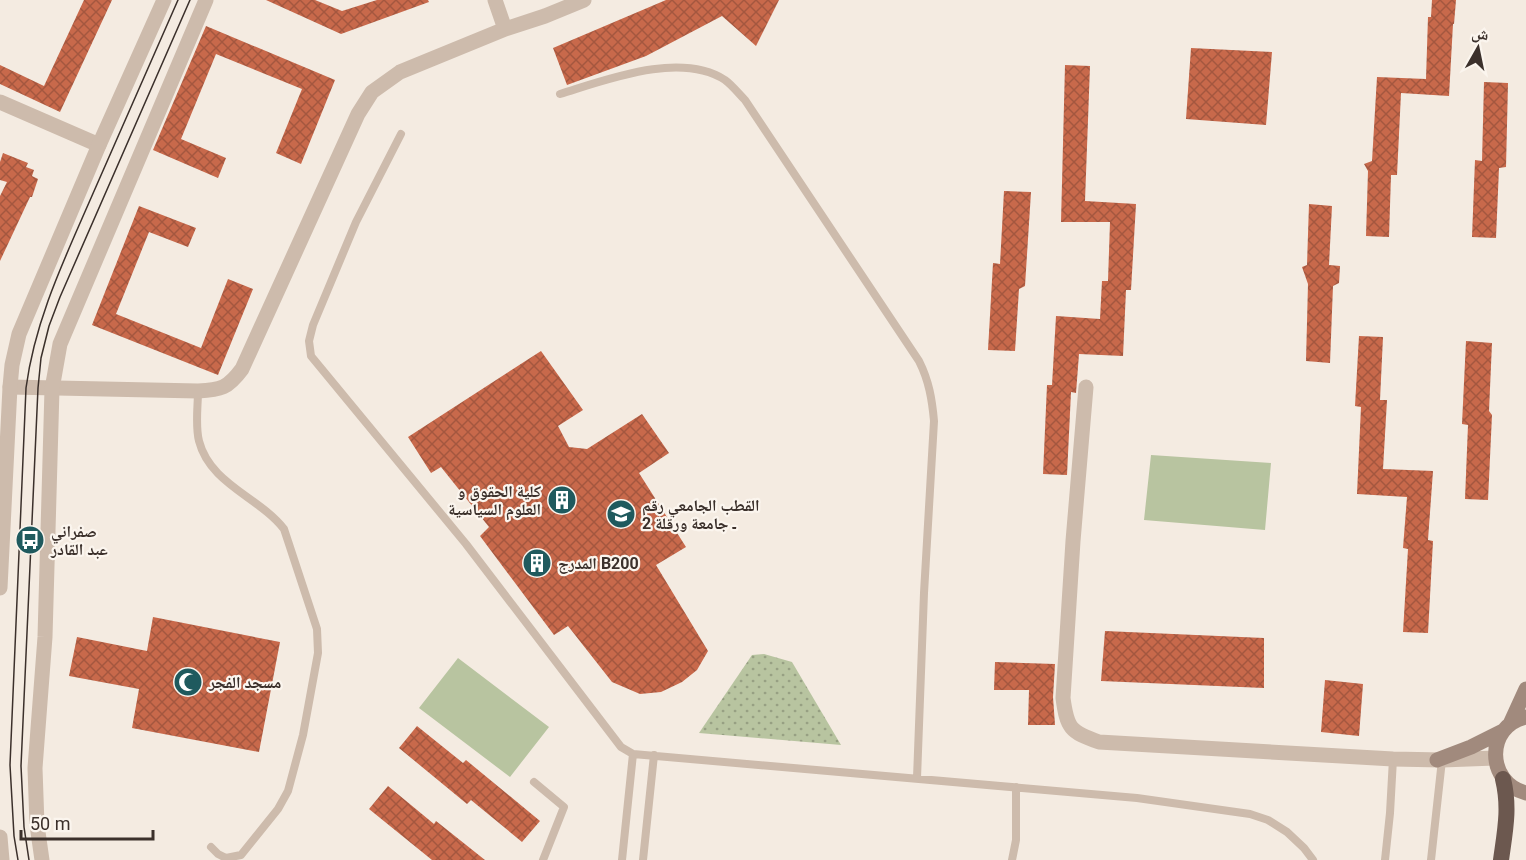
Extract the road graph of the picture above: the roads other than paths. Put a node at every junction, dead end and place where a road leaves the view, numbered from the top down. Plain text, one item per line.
1 (164, 0) edge
2 (206, 0) edge
3 (495, 0) edge
4 (584, 0) edge
5 (505, 29) junction
6 (560, 94) dead end
7 (2, 107) edge
8 (401, 134) dead end
9 (99, 145) junction
10 (5, 387) edge
11 (1086, 387) dead end
12 (52, 388) junction
13 (198, 390) junction
14 (0, 588) edge
15 (1526, 689) edge
16 (1526, 717) edge
17 (1506, 728) junction
18 (633, 754) junction
19 (654, 755) junction
20 (1495, 758) junction
21 (1393, 759) junction
22 (1440, 760) junction
23 (917, 778) junction
24 (1503, 780) junction
25 (534, 782) dead end
26 (1016, 787) junction
27 (1526, 794) edge
28 (0, 837) edge
29 (211, 847) dead end
30 (2, 860) edge
31 (42, 860) edge
32 (543, 860) edge
33 (622, 860) edge
34 (644, 860) edge
35 (1012, 860) edge
36 (1313, 860) edge
37 (1385, 860) edge
38 (1431, 860) edge
39 (1501, 860) edge

1 - 9 street
2 - 12 street
3 - 5 street
4 - 5 street
5 - 13 street
6 - 23 lane
7 - 9 street
8 - 18 lane
9 - 10 street
10 - 12 street
10 - 14 street
11 - 21 street
12 - 13 street
12 - 31 street
13 - 29 lane
15 - 17 main road
16 - 17 main road
17 - 20 main road
17 - 22 main road
18 - 19 lane
18 - 33 lane
19 - 23 lane
19 - 34 lane
20 - 22 street
20 - 24 main road
21 - 22 street
21 - 37 lane
22 - 38 lane
23 - 26 lane
24 - 27 main road
24 - 39 highway
25 - 32 lane
26 - 35 lane
26 - 36 lane
28 - 30 street

